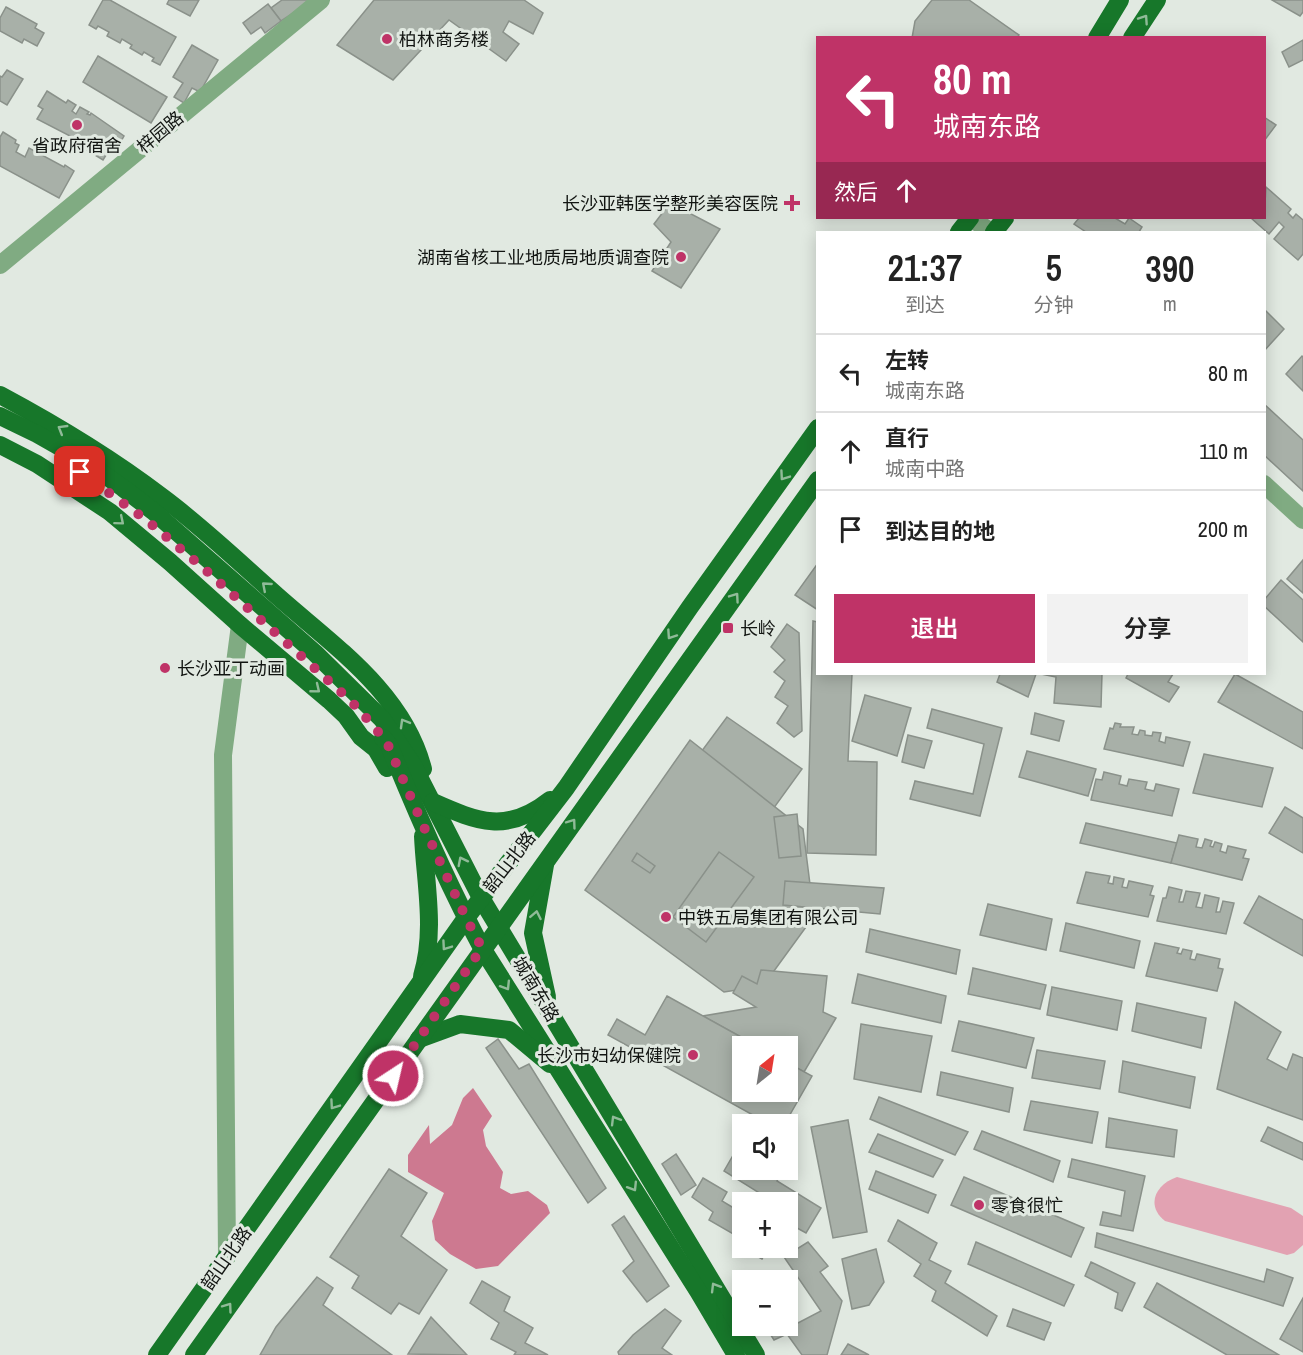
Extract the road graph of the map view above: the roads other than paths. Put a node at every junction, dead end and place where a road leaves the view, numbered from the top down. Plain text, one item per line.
1 (321, 0) edge
2 (1120, 0) edge
3 (1157, 0) edge
4 (1098, 36) edge
5 (1133, 36) edge
6 (969, 219) edge
7 (972, 219) edge
8 (1004, 219) edge
9 (960, 231) edge
10 (991, 231) edge
11 (994, 231) edge
12 (0, 265) edge
13 (0, 395) edge
14 (0, 416) edge
15 (0, 428) edge
16 (816, 431) edge
17 (0, 445) edge
18 (816, 483) edge
19 (1266, 486) edge
20 (1303, 520) edge
21 (240, 625) junction
22 (393, 743) junction
23 (566, 788) junction
24 (431, 800) junction
25 (420, 819) junction
26 (547, 858) junction
27 (481, 898) junction
28 (466, 918) junction
29 (499, 926) junction
30 (482, 948) junction
31 (418, 985) junction
32 (551, 1013) junction
33 (419, 1039) junction
34 (561, 1072) junction
35 (227, 1257) junction
36 (158, 1355) edge
37 (194, 1355) edge
38 (736, 1355) edge
39 (756, 1355) edge

1 - 12 street, 梓园路
2 - 4 main road
5 -> 3 main road
6 - 9 main road
7 - 10 street
8 - 11 main road
24 -> 13 main road
14 - 22 main road
15 - 22 main road
16 -> 23 main road, 韶山北路
17 -> 21 main road
26 -> 18 main road, 韶山北路
19 - 20 street
21 -> 25 main road
21 - 35 street
22 - 24 main road, 城南东路
22 - 25 main road, 城南东路
23 - 24 main road
23 - 27 main road, 韶山北路
27 -> 24 main road, 城南东路
25 - 28 main road, 城南东路
25 - 31 main road
26 - 29 main road, 韶山北路
32 -> 26 main road
27 - 28 main road, 韶山北路
27 - 29 main road, 城南东路
28 - 30 main road, 城南东路
28 -> 31 main road, 韶山北路
29 - 30 main road, 韶山北路
29 - 32 main road, 城南东路
30 - 33 main road, 韶山北路
30 -> 34 main road, 城南东路
31 -> 35 main road, 韶山北路
39 -> 32 main road, 城南东路
33 - 34 main road
37 -> 33 main road, 韶山北路
34 -> 38 main road, 城南东路
35 - 36 main road, 韶山北路

